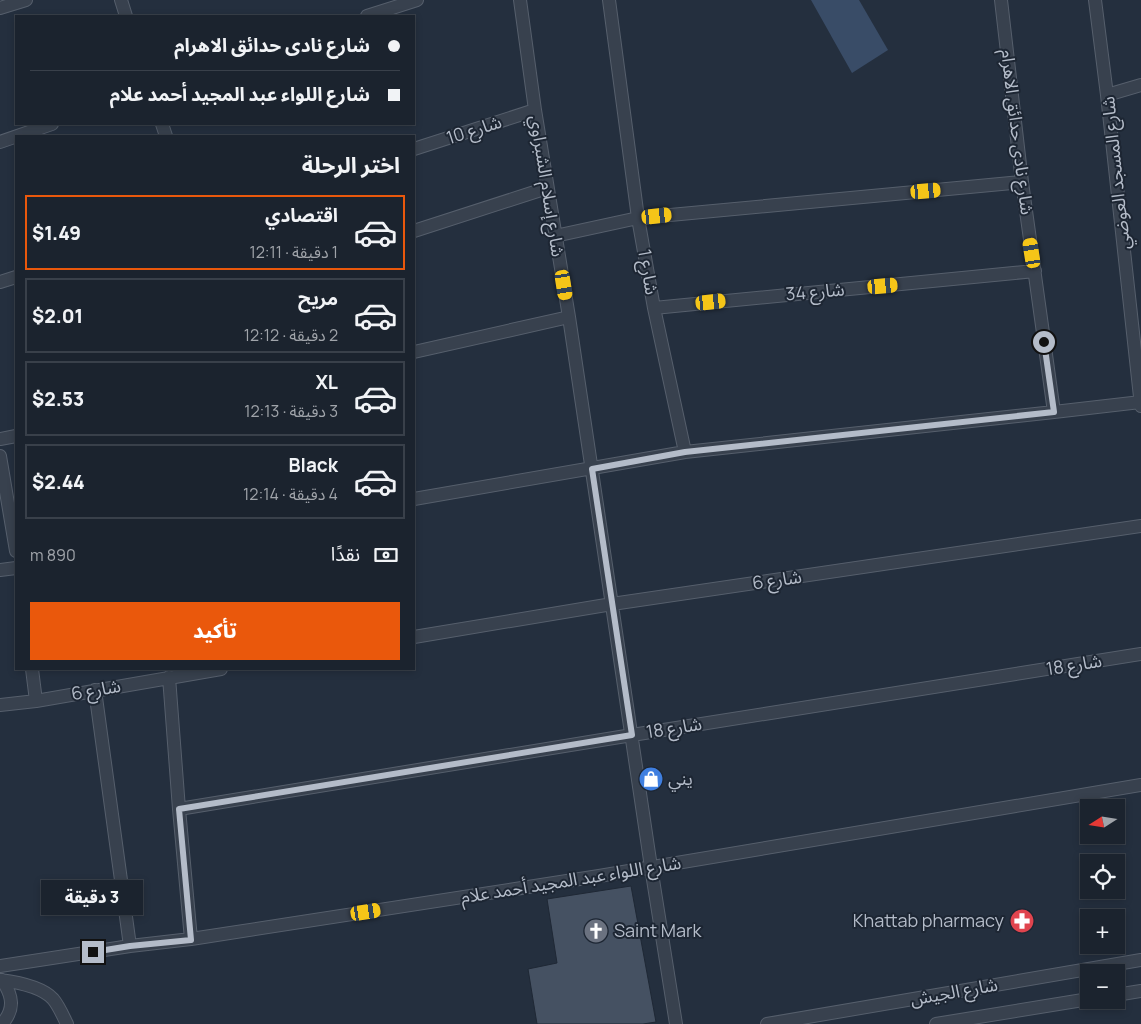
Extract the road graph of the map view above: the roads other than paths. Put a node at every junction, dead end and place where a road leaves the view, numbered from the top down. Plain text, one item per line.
1 (26, 0) edge
2 (121, 0) edge
3 (417, 0) edge
4 (520, 0) edge
5 (609, 0) edge
6 (1001, 0) edge
7 (1095, 0) edge
8 (381, 5) edge
9 (0, 8) edge
10 (126, 15) edge
11 (368, 15) edge
12 (1141, 85) edge
13 (1107, 95) junction
14 (535, 110) junction
15 (49, 125) edge
16 (20, 135) edge
17 (15, 137) edge
18 (0, 142) edge
19 (415, 149) edge
20 (1022, 182) junction
21 (548, 188) junction
22 (638, 218) junction
23 (415, 231) edge
24 (555, 236) junction
25 (1035, 271) junction
26 (15, 277) edge
27 (0, 282) edge
28 (654, 308) junction
29 (569, 317) junction
30 (415, 352) edge
31 (1141, 402) edge
32 (1141, 406) edge
33 (1054, 412) junction
34 (15, 436) edge
35 (0, 439) edge
36 (685, 452) junction
37 (0, 456) edge
38 (592, 469) junction
39 (415, 499) edge
40 (1141, 526) edge
41 (15, 544) edge
42 (15, 568) edge
43 (0, 570) edge
44 (612, 604) junction
45 (415, 637) edge
46 (1141, 654) edge
47 (32, 670) edge
48 (214, 670) edge
49 (169, 677) junction
50 (95, 690) junction
51 (36, 701) junction
52 (0, 705) edge
53 (632, 735) junction
54 (1141, 785) edge
55 (179, 809) junction
56 (651, 867) junction
57 (191, 940) junction
58 (130, 946) junction
59 (1141, 960) edge
60 (0, 966) edge
61 (1, 980) edge
62 (1141, 991) edge
63 (1125, 994) edge
64 (1080, 1000) edge
65 (2, 1024) edge
66 (67, 1024) edge
67 (676, 1024) edge
68 (767, 1024) edge
69 (936, 1024) edge

1 - 9 street
2 - 10 street
3 - 8 street
4 - 14 street, شارع إسلام الشبراوي
5 - 22 street, شارع 1
6 - 20 street, شارع نادى حدائق الاهرام
7 - 13 street, شارع المسجد العوضي
8 - 11 street
12 - 13 street
13 - 31 street, شارع المسجد العوضي
14 - 19 street, شارع 10
14 - 21 street, شارع إسلام الشبراوي
15 - 16 street
17 - 18 street
20 - 22 street
20 - 25 street, شارع نادى حدائق الاهرام
21 - 23 street
21 - 24 street, شارع إسلام الشبراوي
22 - 24 street
22 - 28 street, شارع 1
24 - 29 street, شارع إسلام الشبراوي
25 - 28 street, شارع 34
25 - 33 street, شارع نادى حدائق الاهرام
26 - 27 street
28 - 36 street, شارع 1
29 - 30 street
29 - 38 street, شارع إسلام الشبراوي
31 - 32 street, شارع المسجد العوضي
31 - 33 street
33 - 36 street
34 - 35 street
36 - 38 street
37 - 41 street
38 - 39 street
38 - 44 street, شارع إسلام الشبراوي
40 - 44 street, شارع 6
42 - 43 street
44 - 45 street, شارع 6
44 - 53 street, شارع إسلام الشبراوي
46 - 53 street, شارع 18
47 - 51 street
48 - 49 street, شارع 6
49 - 50 street, شارع 6
49 - 55 street
50 - 51 street, شارع 6
50 - 58 street
51 - 52 street, شارع 6
53 - 55 street, شارع 18
53 - 56 street, شارع إسلام الشبراوي
54 - 56 street, شارع اللواء عبد المجيد أحمد علام
55 - 57 street
56 - 57 street, شارع اللواء عبد المجيد أحمد علام
56 - 67 street, شارع إسلام الشبراوي
57 - 58 street, شارع اللواء عبد المجيد أحمد علام
58 - 60 street, شارع اللواء عبد المجيد أحمد علام
59 - 68 street, شارع الجيش
61 - 65 street
61 - 66 street
62 - 63 street
64 - 69 street, شارع الجيش

